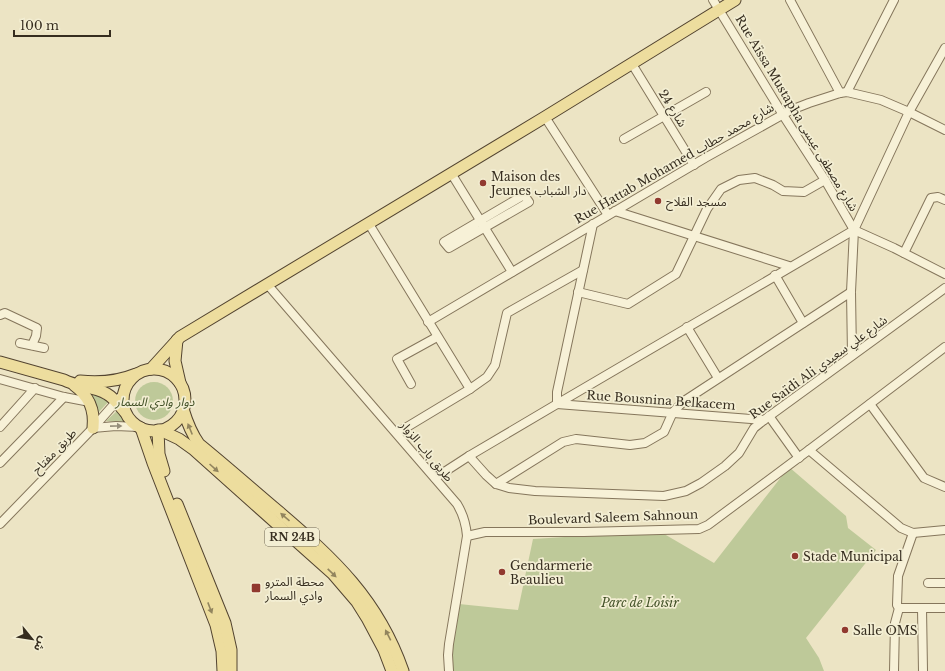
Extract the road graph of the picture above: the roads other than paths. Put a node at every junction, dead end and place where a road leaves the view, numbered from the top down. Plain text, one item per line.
1 (713, 0) edge
2 (735, 0) edge
3 (790, 0) edge
4 (894, 0) edge
5 (719, 5) edge
6 (945, 48) edge
7 (632, 64) junction
8 (706, 92) dead end
9 (844, 93) junction
10 (909, 112) junction
11 (783, 115) junction
12 (664, 116) junction
13 (545, 117) junction
14 (945, 130) edge
15 (624, 139) dead end
16 (694, 165) junction
17 (451, 173) junction
18 (825, 180) junction
19 (943, 196) edge
20 (612, 213) junction
21 (483, 223) junction
22 (369, 224) junction
23 (593, 224) junction
24 (854, 230) junction
25 (694, 237) junction
26 (904, 253) junction
27 (790, 266) junction
28 (583, 270) junction
29 (512, 272) junction
30 (775, 274) junction
31 (945, 274) edge
32 (267, 284) junction
33 (945, 288) edge
34 (578, 292) junction
35 (852, 292) junction
36 (0, 315) edge
37 (428, 322) junction
38 (803, 323) junction
39 (687, 326) junction
40 (437, 337) junction
41 (177, 340) junction
42 (20, 343) dead end
43 (32, 345) junction
44 (945, 347) edge
45 (44, 348) dead end
46 (852, 355) junction
47 (0, 362) edge
48 (146, 370) junction
49 (718, 378) junction
50 (1, 381) edge
51 (68, 382) junction
52 (180, 384) junction
53 (411, 384) dead end
54 (35, 388) junction
55 (470, 389) junction
56 (124, 393) junction
57 (64, 397) junction
58 (90, 402) junction
59 (116, 402) junction
60 (557, 404) junction
61 (870, 404) junction
62 (183, 409) junction
63 (125, 412) junction
64 (673, 412) junction
65 (766, 418) junction
66 (0, 427) edge
67 (140, 427) junction
68 (93, 428) junction
69 (159, 430) junction
70 (397, 433) junction
71 (182, 441) junction
72 (809, 450) junction
73 (159, 454) junction
74 (469, 456) junction
75 (799, 458) junction
76 (0, 463) edge
77 (435, 478) junction
78 (496, 484) junction
79 (945, 487) edge
80 (0, 524) edge
81 (945, 530) edge
82 (913, 533) junction
83 (467, 536) junction
84 (308, 544) junction
85 (324, 552) junction
86 (313, 556) junction
87 (928, 583) dead end
88 (945, 583) edge
89 (899, 608) junction
90 (922, 608) junction
91 (945, 608) edge
92 (223, 671) edge
93 (232, 671) edge
94 (392, 671) edge
95 (403, 671) edge
96 (449, 671) edge
97 (894, 671) edge
98 (922, 671) edge

1 - 5 street, Rue Aïssa Mustapha شارع مصطفى عيسى
2 - 5 main road
3 - 9 street
4 - 9 street
5 - 7 main road
5 - 11 street, Rue Aïssa Mustapha شارع مصطفى عيسى
6 - 10 street
7 - 12 street, شارع 24
7 - 13 main road
8 - 12 street
9 - 10 street
9 - 11 street, Rue Hattab Mohamed شارع محمد حطاب
10 - 14 street
10 - 24 street
11 - 16 street, Rue Hattab Mohamed شارع محمد حطاب
11 - 18 street, Rue Aïssa Mustapha شارع مصطفى عيسى
12 - 15 street
12 - 16 street, شارع 24
13 - 17 main road
13 - 20 street
16 - 20 street, Rue Hattab Mohamed شارع محمد حطاب
17 - 21 street
17 - 22 main road
18 - 24 street, Rue Aïssa Mustapha شارع مصطفى عيسى
18 - 25 street
19 - 26 street
20 - 23 street, Rue Hattab Mohamed شارع محمد حطاب
20 - 25 street
21 - 21 street
21 - 29 street
22 - 32 main road
22 - 37 street
23 - 28 street
23 - 29 street, Rue Hattab Mohamed شارع محمد حطاب
24 - 26 street
24 - 27 street
24 - 35 street
25 - 27 street
25 - 34 street
26 - 31 street
27 - 30 street
28 - 34 street
28 - 55 street
29 - 37 street, Rue Hattab Mohamed شارع محمد حطاب
30 - 38 street
30 - 39 street
32 - 41 main road
32 - 70 street, طريق باب الزوار
33 - 46 street, Rue Saïdi Ali شارع علي سعيدي
34 - 60 street
35 - 38 street
35 - 46 street
36 - 43 street
37 - 40 street
38 - 49 street
39 - 49 street
39 - 60 street
40 - 53 street
40 - 55 street
41 - 48 main road
41 - 52 main road
42 - 43 street
43 - 45 street
44 - 61 street, Boulevard Saleem Sahnoun
46 - 65 street, Rue Saïdi Ali شارع علي سعيدي
47 - 51 main road
48 - 51 main road
48 - 52 main road
48 - 56 main road
49 - 64 street
50 - 54 street
51 - 58 main road
51 - 59 main road
52 - 62 main road
54 - 57 street
54 - 66 street
55 - 70 street
56 - 59 street, طريق مفتاح
56 - 63 main road
57 - 58 street
57 - 76 street
58 - 68 main road
59 - 63 main road
59 - 68 street, طريق مفتاح
60 - 64 street, Rue Bousnina Belkacem
60 - 74 street
61 - 72 street, Boulevard Saleem Sahnoun
61 - 79 street
62 - 69 main road
84 -> 62 main road
63 - 67 main road
64 - 65 street, Rue Bousnina Belkacem
64 - 78 street
65 - 75 street
65 - 78 street, Rue Saïdi Ali شارع علي سعيدي
68 -> 67 street
67 - 69 main road
67 -> 92 main road
68 - 80 street, طريق مفتاح
69 - 71 main road, RN 24B
69 - 73 main road
70 - 77 street, طريق باب الزوار
71 - 73 main road
71 -> 84 main road, RN 24B
72 - 75 street, Boulevard Saleem Sahnoun
72 - 82 street
73 - 93 main road
74 - 77 street
74 - 78 street
75 - 83 street, Boulevard Saleem Sahnoun
77 - 83 street, طريق باب الزوار
81 - 82 street
82 - 89 street
83 - 96 street, طريق باب الزوار
84 - 85 main road
84 - 86 main road, RN 24B
85 - 86 main road
95 -> 85 main road
86 -> 94 main road, RN 24B
87 - 88 street
89 - 90 street
89 - 97 street
90 - 91 street
90 - 98 street

